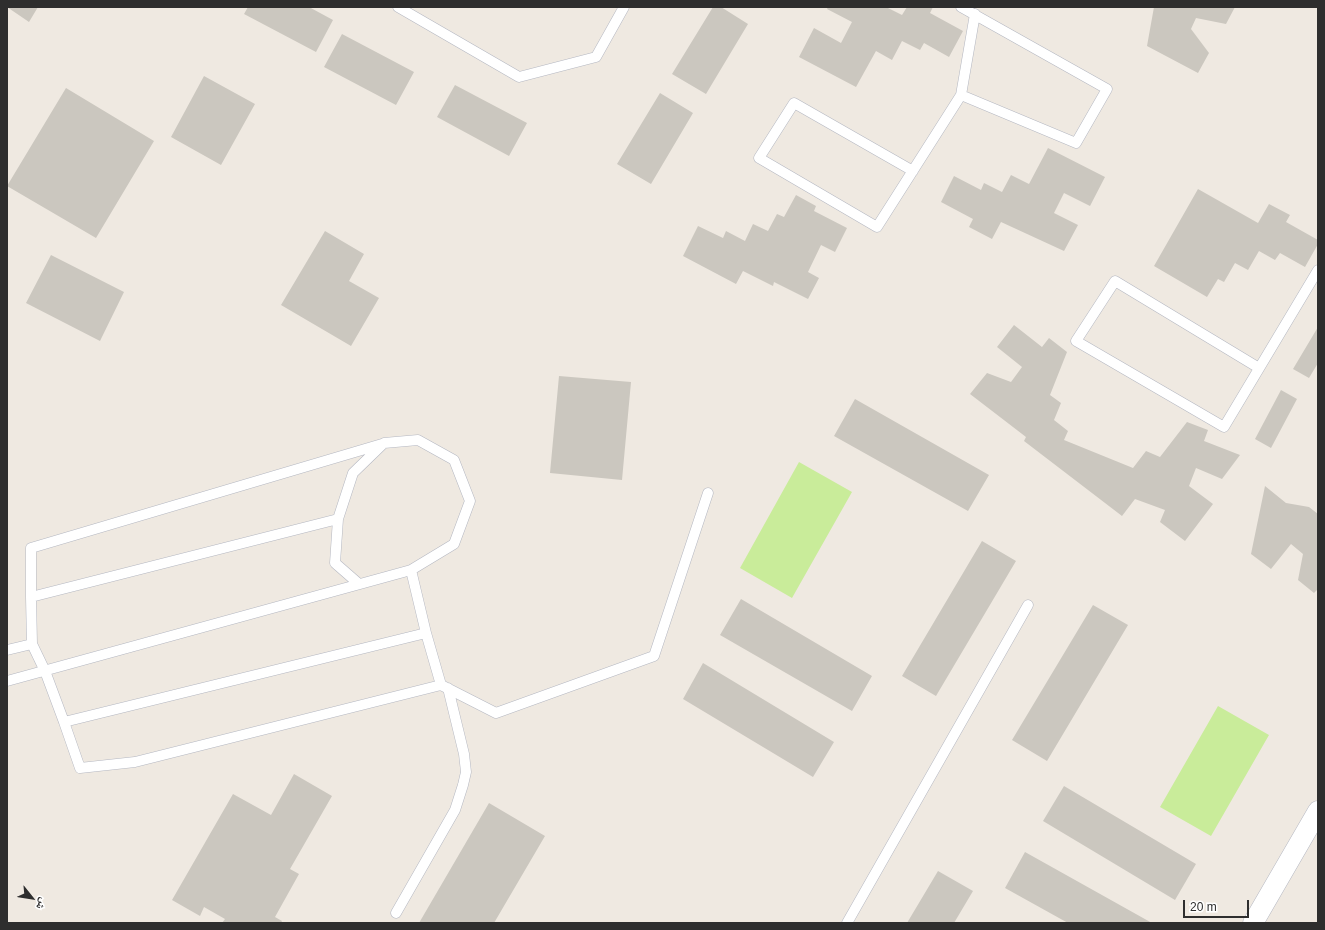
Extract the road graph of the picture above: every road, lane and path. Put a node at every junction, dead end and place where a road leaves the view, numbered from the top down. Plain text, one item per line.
1 (398, 7) edge
2 (624, 7) edge
3 (961, 7) edge
4 (974, 14) junction
5 (961, 94) junction
6 (912, 171) junction
7 (1318, 270) edge
8 (1259, 368) junction
9 (384, 443) junction
10 (708, 493) dead end
11 (338, 519) junction
12 (410, 570) junction
13 (358, 584) junction
14 (31, 597) junction
15 (1028, 605) dead end
16 (426, 633) junction
17 (32, 644) junction
18 (7, 650) edge
19 (45, 670) junction
20 (7, 681) edge
21 (444, 686) junction
22 (64, 722) junction
23 (1318, 811) edge
24 (396, 913) dead end
25 (1258, 920) edge
26 (847, 923) edge

1 - 2 lane
3 - 4 lane
4 - 5 lane
4 - 5 lane
5 - 6 lane
6 - 6 lane
7 - 8 lane
8 - 8 lane
9 - 11 lane
9 - 12 lane
9 - 14 lane
10 - 21 lane
11 - 13 lane
11 - 14 lane
12 - 13 lane
12 - 16 lane
13 - 19 lane
14 - 17 lane
15 - 26 lane
16 - 21 lane
16 - 22 lane
17 - 18 lane
17 - 19 lane
19 - 20 lane
19 - 22 lane
21 - 22 lane
21 - 24 lane
23 - 25 street

